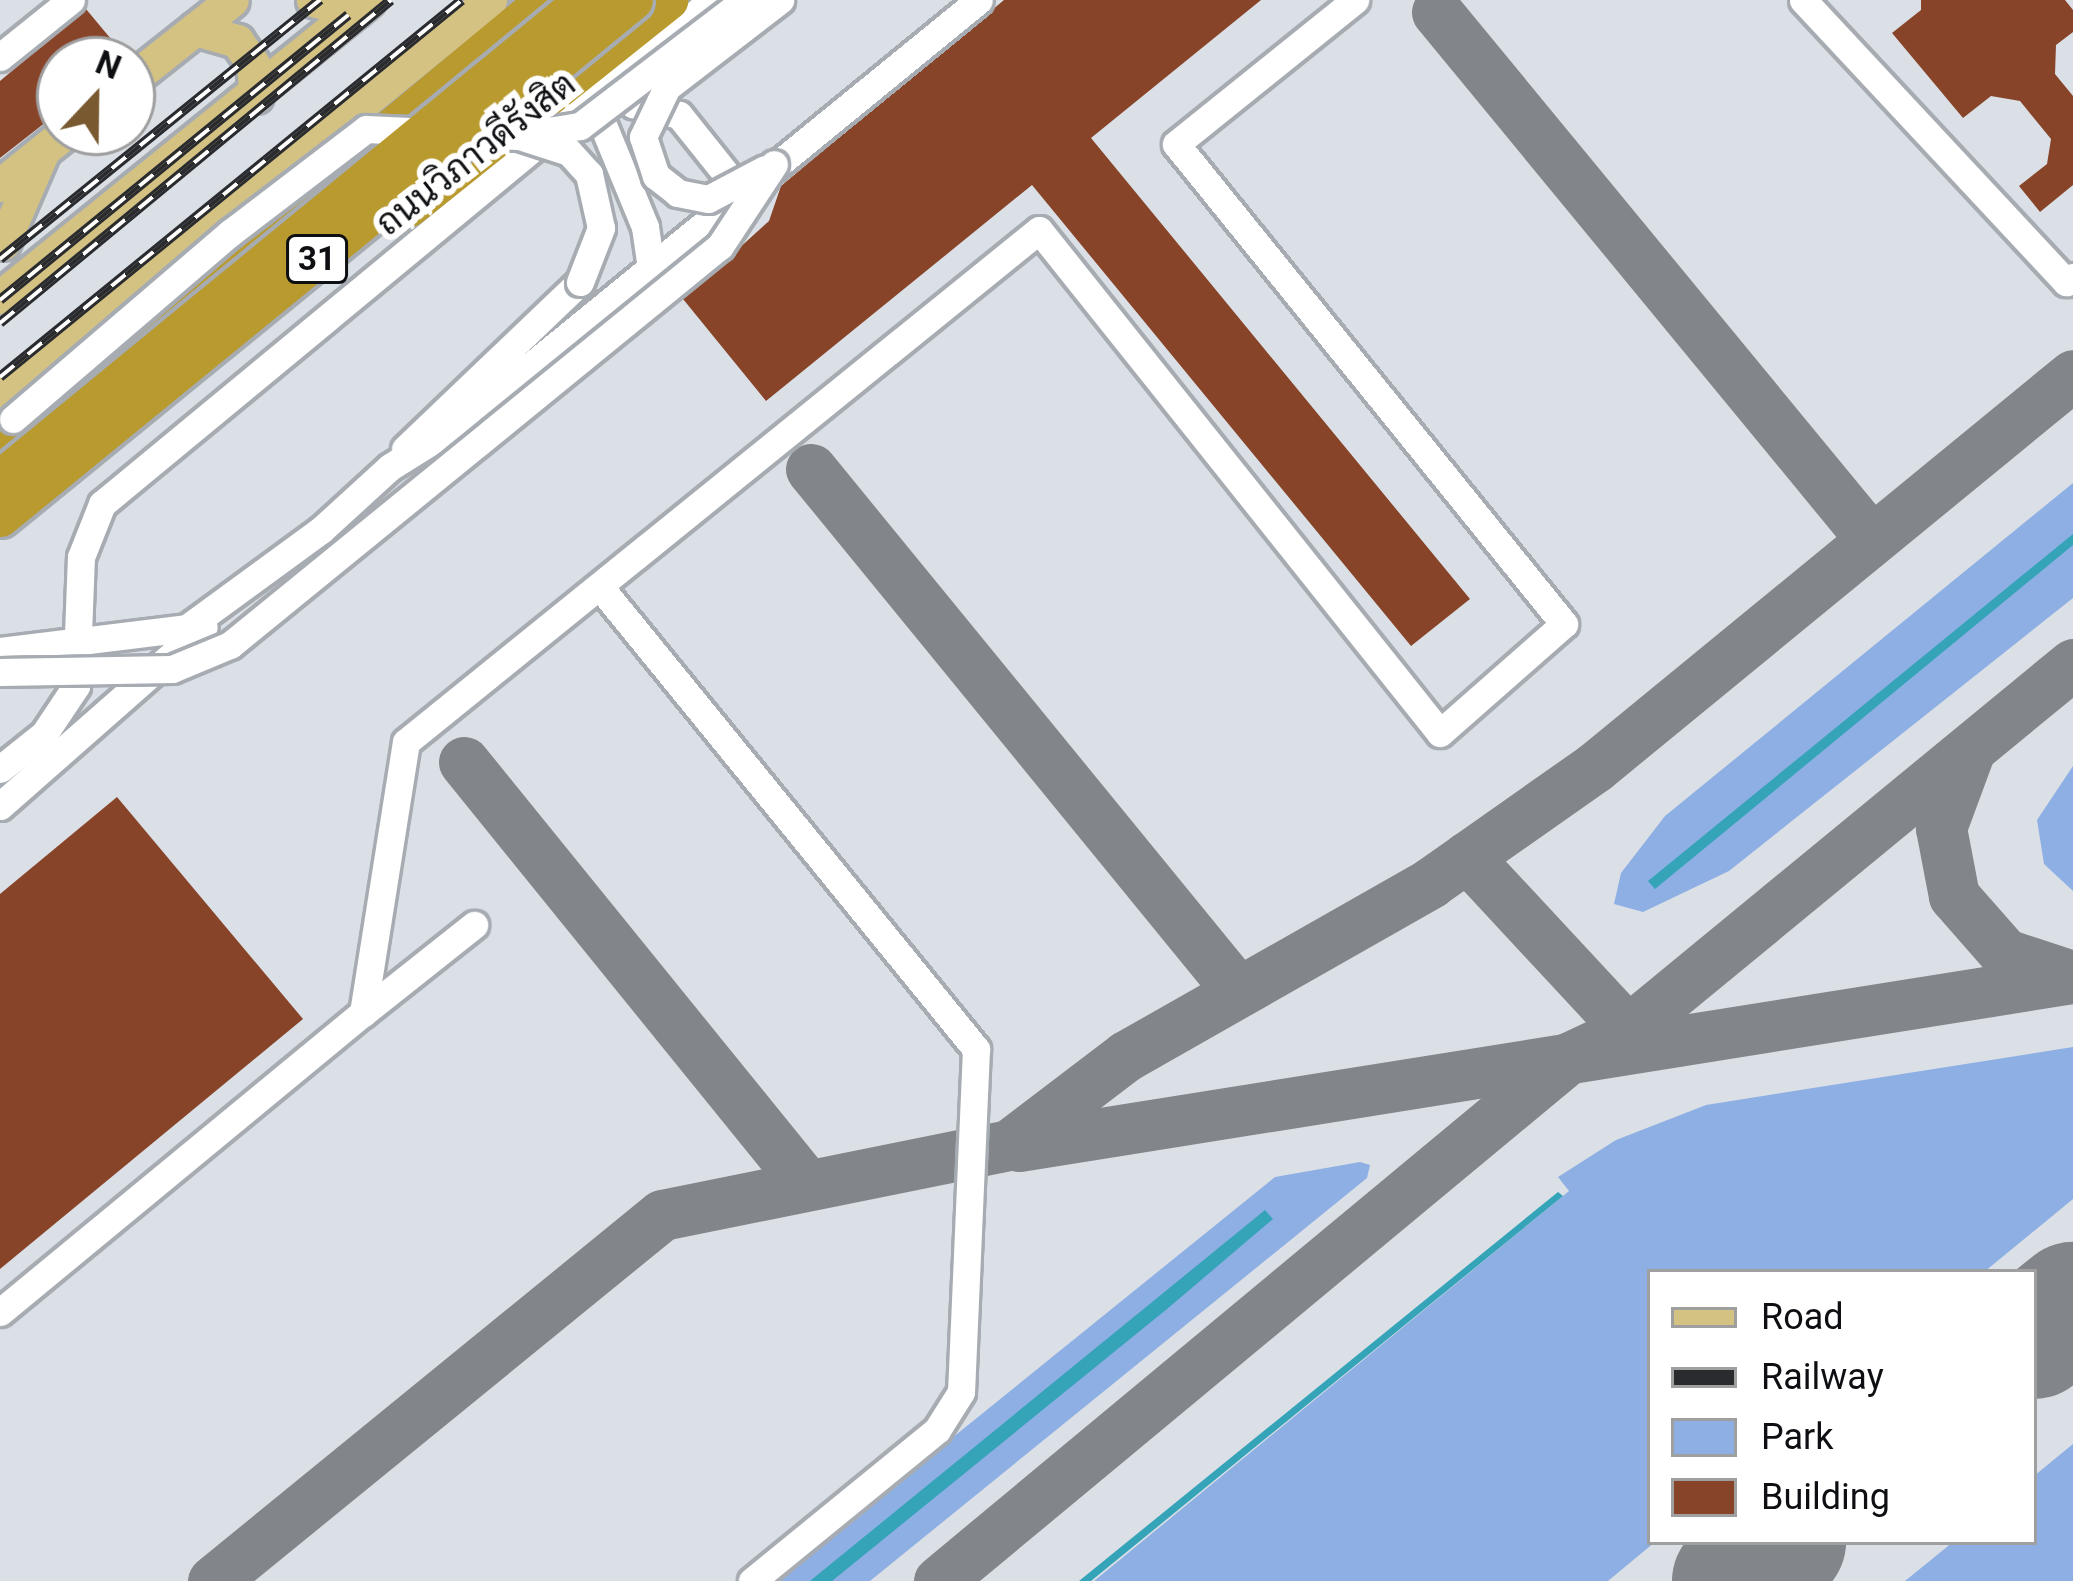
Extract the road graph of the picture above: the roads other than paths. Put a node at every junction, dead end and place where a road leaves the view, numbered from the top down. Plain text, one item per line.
1 (71, 0) edge
2 (232, 0) edge
3 (313, 0) edge
4 (490, 0) edge
5 (545, 0) edge
6 (584, 0) edge
7 (633, 0) edge
8 (668, 0) edge
9 (712, 0) edge
10 (745, 0) edge
11 (780, 0) edge
12 (976, 0) edge
13 (1355, 0) edge
14 (1803, 0) edge
15 (362, 6) edge
16 (195, 29) junction
17 (0, 57) edge
18 (156, 61) edge
19 (595, 83) junction
20 (256, 95) junction
21 (518, 136) junction
22 (36, 156) edge
23 (46, 156) edge
24 (774, 164) junction
25 (0, 185) edge
26 (742, 194) junction
27 (2, 234) edge
28 (651, 268) junction
29 (2073, 277) edge
30 (1, 296) edge
31 (3, 424) edge
32 (390, 467) junction
33 (0, 478) edge
34 (0, 517) edge
35 (0, 531) edge
36 (245, 582) junction
37 (599, 587) junction
38 (80, 638) junction
39 (0, 651) edge
40 (0, 672) edge
41 (0, 770) edge
42 (0, 806) edge
43 (473, 926) dead end
44 (363, 1013) junction
45 (0, 1312) edge
46 (752, 1581) edge

1 - 17 street
2 - 16 main road
3 - 15 main road
4 - 31 main road
5 - 31 highway, ถนนวิภาวดีรังสิต / 31
6 - 33 highway, 31, bridge
7 - 34 highway, 31, bridge
8 - 19 highway, ถนนวิภาวดีรังสิต / 31
9 - 19 street
10 - 21 street, bridge
11 - 24 street, bridge
12 - 24 street
12 - 26 street
13 - 37 street
14 - 29 street
15 - 20 main road
16 - 18 main road
16 - 20 main road
19 - 26 street
19 - 28 street
19 - 35 highway, ถนนวิภาวดีรังสิต / 31
19 - 38 street
20 - 30 main road
21 - 31 street, bridge
21 - 32 street, bridge
22 - 25 main road
23 - 27 main road
24 - 40 street, bridge
26 - 28 street
27 - 30 main road
28 - 32 street
32 - 36 street
36 - 38 street
36 - 42 street
37 - 44 street
37 - 46 street
38 - 39 street
38 - 41 street
43 - 44 street
44 - 45 street

